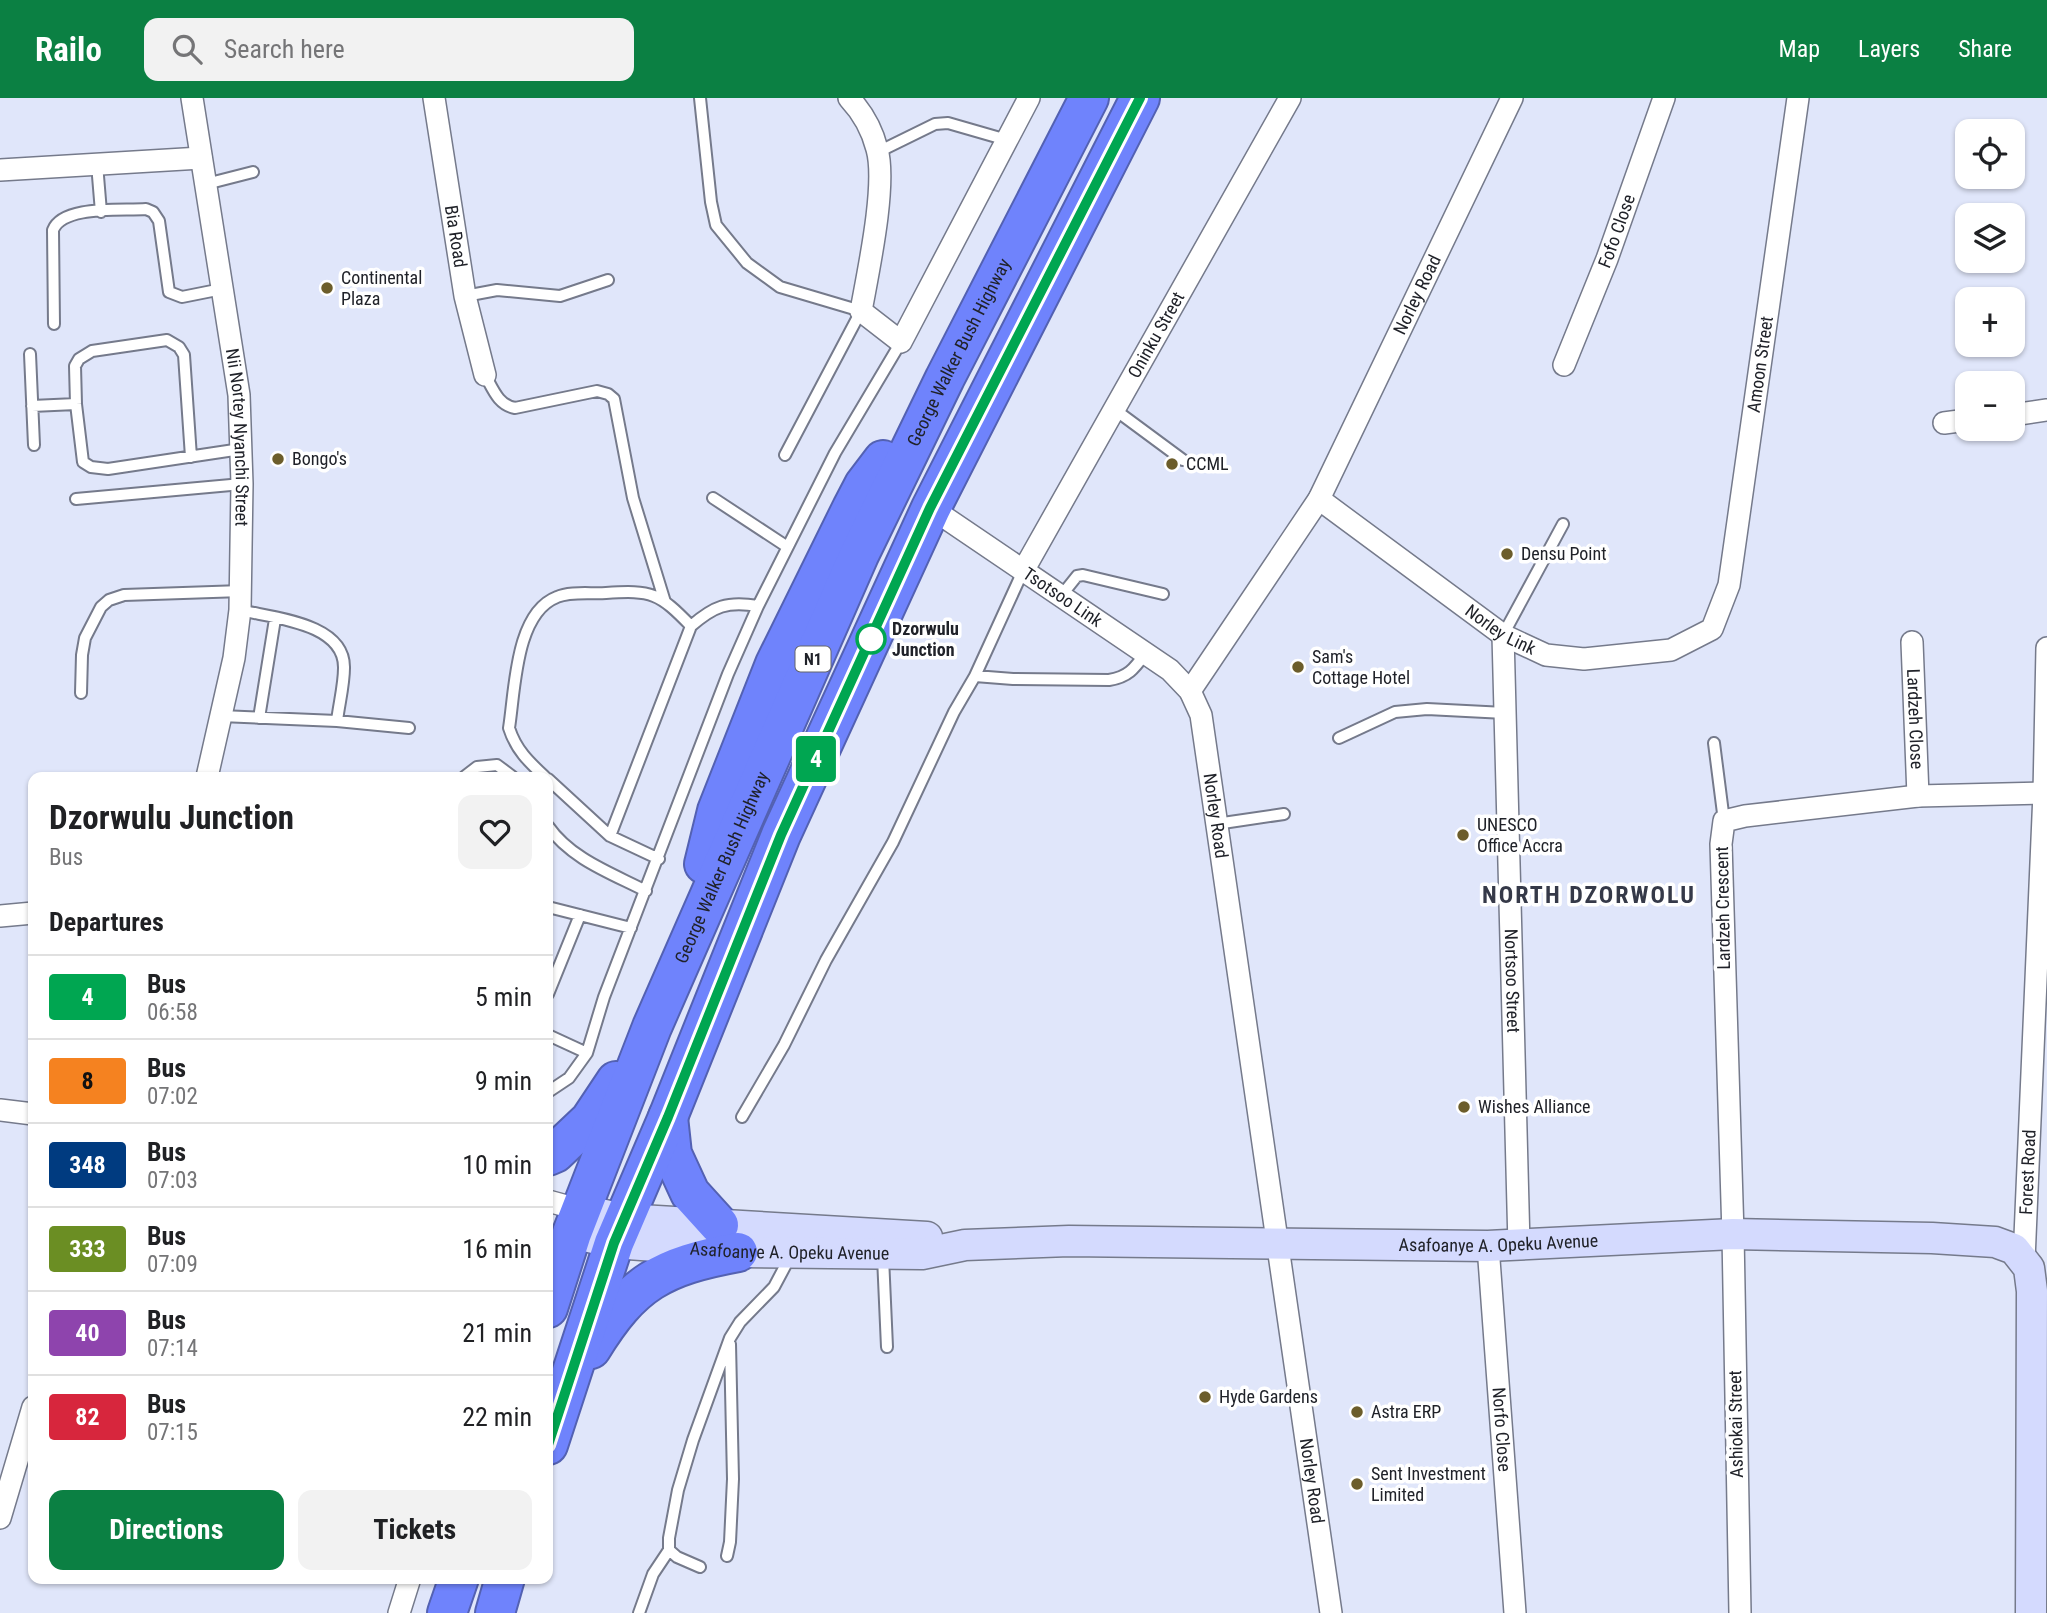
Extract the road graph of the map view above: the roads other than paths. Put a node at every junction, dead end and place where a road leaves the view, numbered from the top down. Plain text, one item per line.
1 (192, 98) edge
2 (433, 98) edge
3 (700, 98) edge
4 (849, 98) edge
5 (1029, 98) edge
6 (1089, 98) edge
7 (1140, 98) edge
8 (1290, 98) edge
9 (1512, 98) edge
10 (1664, 98) edge
11 (1798, 98) edge
12 (1007, 141) junction
13 (878, 152) junction
14 (201, 158) junction
15 (97, 164) junction
16 (0, 170) edge
17 (253, 172) dead end
18 (205, 184) junction
19 (101, 212) junction
20 (608, 280) dead end
21 (222, 289) junction
22 (465, 296) junction
23 (861, 311) junction
24 (54, 324) dead end
25 (901, 342) junction
26 (30, 354) dead end
27 (1564, 365) dead end
28 (485, 375) joint
29 (76, 404) junction
30 (32, 406) junction
31 (1114, 409) junction
32 (2047, 411) edge
33 (2025, 414) edge
34 (1955, 422) edge
35 (1944, 423) dead end
36 (34, 445) dead end
37 (241, 449) junction
38 (785, 455) dead end
39 (191, 457) junction
40 (1183, 460) dead end
41 (242, 484) junction
42 (713, 498) dead end
43 (76, 499) dead end
44 (1319, 499) junction
45 (930, 508) junction
46 (1563, 524) dead end
47 (786, 546) junction
48 (1023, 571) junction
49 (1163, 594) dead end
50 (1061, 596) junction
51 (241, 601) junction
52 (665, 602) junction
53 (758, 606) junction
54 (275, 619) junction
55 (691, 626) junction
56 (1712, 629) joint
57 (1503, 635) junction
58 (1912, 642) dead end
59 (2047, 648) edge
60 (1145, 654) junction
61 (975, 676) junction
62 (1189, 691) junction
63 (81, 693) dead end
64 (1505, 713) junction
65 (221, 716) junction
66 (259, 718) junction
67 (337, 721) junction
68 (409, 728) dead end
69 (1339, 738) dead end
70 (1714, 743) dead end
71 (208, 772) edge
72 (470, 772) edge
73 (506, 772) edge
74 (540, 772) edge
75 (553, 784) edge
76 (2044, 793) junction
77 (1918, 796) junction
78 (1284, 814) dead end
79 (1724, 821) junction
80 (1216, 824) junction
81 (553, 832) edge
82 (610, 836) junction
83 (659, 859) junction
84 (646, 891) junction
85 (553, 908) edge
86 (28, 913) edge
87 (580, 915) junction
88 (0, 916) edge
89 (631, 928) junction
90 (553, 982) edge
91 (652, 1027) junction
92 (553, 1037) edge
93 (587, 1053) junction
94 (553, 1088) edge
95 (0, 1110) edge
96 (28, 1113) edge
97 (668, 1117) junction
98 (742, 1117) dead end
99 (553, 1154) edge
100 (562, 1218) edge
101 (619, 1231) junction
102 (1733, 1234) junction
103 (729, 1239) junction
104 (1277, 1243) junction
105 (965, 1245) junction
106 (1519, 1245) junction
107 (1488, 1246) junction
108 (793, 1251) junction
109 (883, 1254) junction
110 (2024, 1260) junction
111 (553, 1276) edge
112 (730, 1338) junction
113 (887, 1348) dead end
114 (564, 1396) junction
115 (28, 1424) edge
116 (553, 1430) edge
117 (0, 1517) edge
118 (669, 1550) junction
119 (727, 1556) dead end
120 (701, 1567) dead end
121 (408, 1584) edge
122 (457, 1584) edge
123 (503, 1584) edge
124 (517, 1584) edge
125 (399, 1613) edge
126 (447, 1613) edge
127 (495, 1613) edge
128 (513, 1613) edge
129 (639, 1613) edge
130 (1331, 1613) edge
131 (1515, 1613) edge
132 (1740, 1613) edge
133 (2031, 1613) edge

1 - 14 street, Nii Nortey Nyanchi Street
2 - 22 street, Bia Road
3 - 23 lane
4 - 13 street
5 - 12 street
6 - 91 highway, George Walker Bush Highway
7 - 45 highway, N1
8 - 31 street, Oninku Street
9 - 44 street, Norley Road
10 - 27 street, Fofo Close
11 - 56 street, Amoon Street
12 - 13 lane
12 - 25 street
13 - 23 street
14 - 15 street
14 - 18 street, Nii Nortey Nyanchi Street
15 - 16 street
15 - 19 lane
17 - 18 lane
18 - 21 street, Nii Nortey Nyanchi Street
19 - 21 lane
19 - 24 lane
20 - 22 lane
21 - 37 street, Nii Nortey Nyanchi Street
22 - 28 street, Bia Road
23 - 25 street
23 - 38 lane
25 - 47 lane
26 - 30 lane
28 - 52 lane
29 - 30 lane
29 - 39 lane
29 - 39 lane
30 - 36 lane
31 - 40 lane
31 - 48 street, Oninku Street
32 - 33 street
34 - 35 street
37 - 39 lane
37 - 41 street, Nii Nortey Nyanchi Street
41 - 43 lane
41 - 51 street, Nii Nortey Nyanchi Street
42 - 47 lane
44 - 57 street, Norley Link
44 - 62 street, Norley Road
45 - 48 street, Tsotsoo Link
45 - 97 highway, N1
46 - 57 lane
47 - 53 lane
48 - 50 street, Tsotsoo Link
48 - 61 lane
49 - 50 lane
50 - 60 street, Tsotsoo Link
51 - 54 lane
51 - 63 lane
51 - 65 street, Nii Nortey Nyanchi Street
52 - 55 lane
52 - 74 lane
53 - 55 lane
53 - 83 lane
54 - 66 lane
54 - 67 lane
55 - 82 lane
56 - 57 street, Norley Link
57 - 64 street, Nortsoo Street
58 - 77 street, Lardzeh Close
59 - 76 street, Forest Road
60 - 61 lane
60 - 62 street, Tsotsoo Link
61 - 98 lane
62 - 80 street, Norley Road
64 - 69 lane
64 - 106 street, Nortsoo Street
65 - 66 lane
65 - 71 street, Nii Nortey Nyanchi Street
66 - 67 lane
67 - 68 lane
70 - 79 lane
72 - 73 lane
75 - 82 lane
76 - 77 street, Lardzeh Crescent
76 - 110 street, Forest Road
77 - 79 street, Lardzeh Crescent
78 - 80 lane
79 - 102 street, Lardzeh Crescent
80 - 104 street, Norley Road
81 - 84 lane
82 - 83 lane
83 - 84 lane
84 - 89 lane
85 - 87 lane
86 - 88 street
87 - 89 lane
87 - 90 lane
89 - 93 lane
91 - 99 highway
91 - 100 highway, George Walker Bush Highway
92 - 93 lane
93 - 94 lane
95 - 96 street
97 - 101 highway, N1
97 - 103 highway
100 - 101 main road, Asafoanye A. Opeku Avenue
100 - 111 highway, George Walker Bush Highway
101 - 103 main road, Asafoanye A. Opeku Avenue
101 - 114 highway, N1
102 - 106 main road, Asafoanye A. Opeku Avenue
102 - 110 main road, Asafoanye A. Opeku Avenue
102 - 132 street, Ashiokai Street
103 - 105 main road, Asafoanye A. Opeku Avenue
103 - 108 main road, Asafoanye A. Opeku Avenue
103 - 114 highway
104 - 105 main road, Asafoanye A. Opeku Avenue
104 - 107 main road, Asafoanye A. Opeku Avenue
104 - 130 street, Norley Road
105 - 109 main road, Asafoanye A. Opeku Avenue
106 - 107 main road, Asafoanye A. Opeku Avenue
107 - 131 street, Norfo Close
108 - 109 main road, Asafoanye A. Opeku Avenue
108 - 112 lane
109 - 113 lane
110 - 133 main road, Forest Road
112 - 118 lane
112 - 119 lane
114 - 116 highway, N1
115 - 117 street
118 - 120 lane
118 - 129 lane
121 - 125 street
122 - 126 highway
123 - 127 highway
124 - 128 highway

